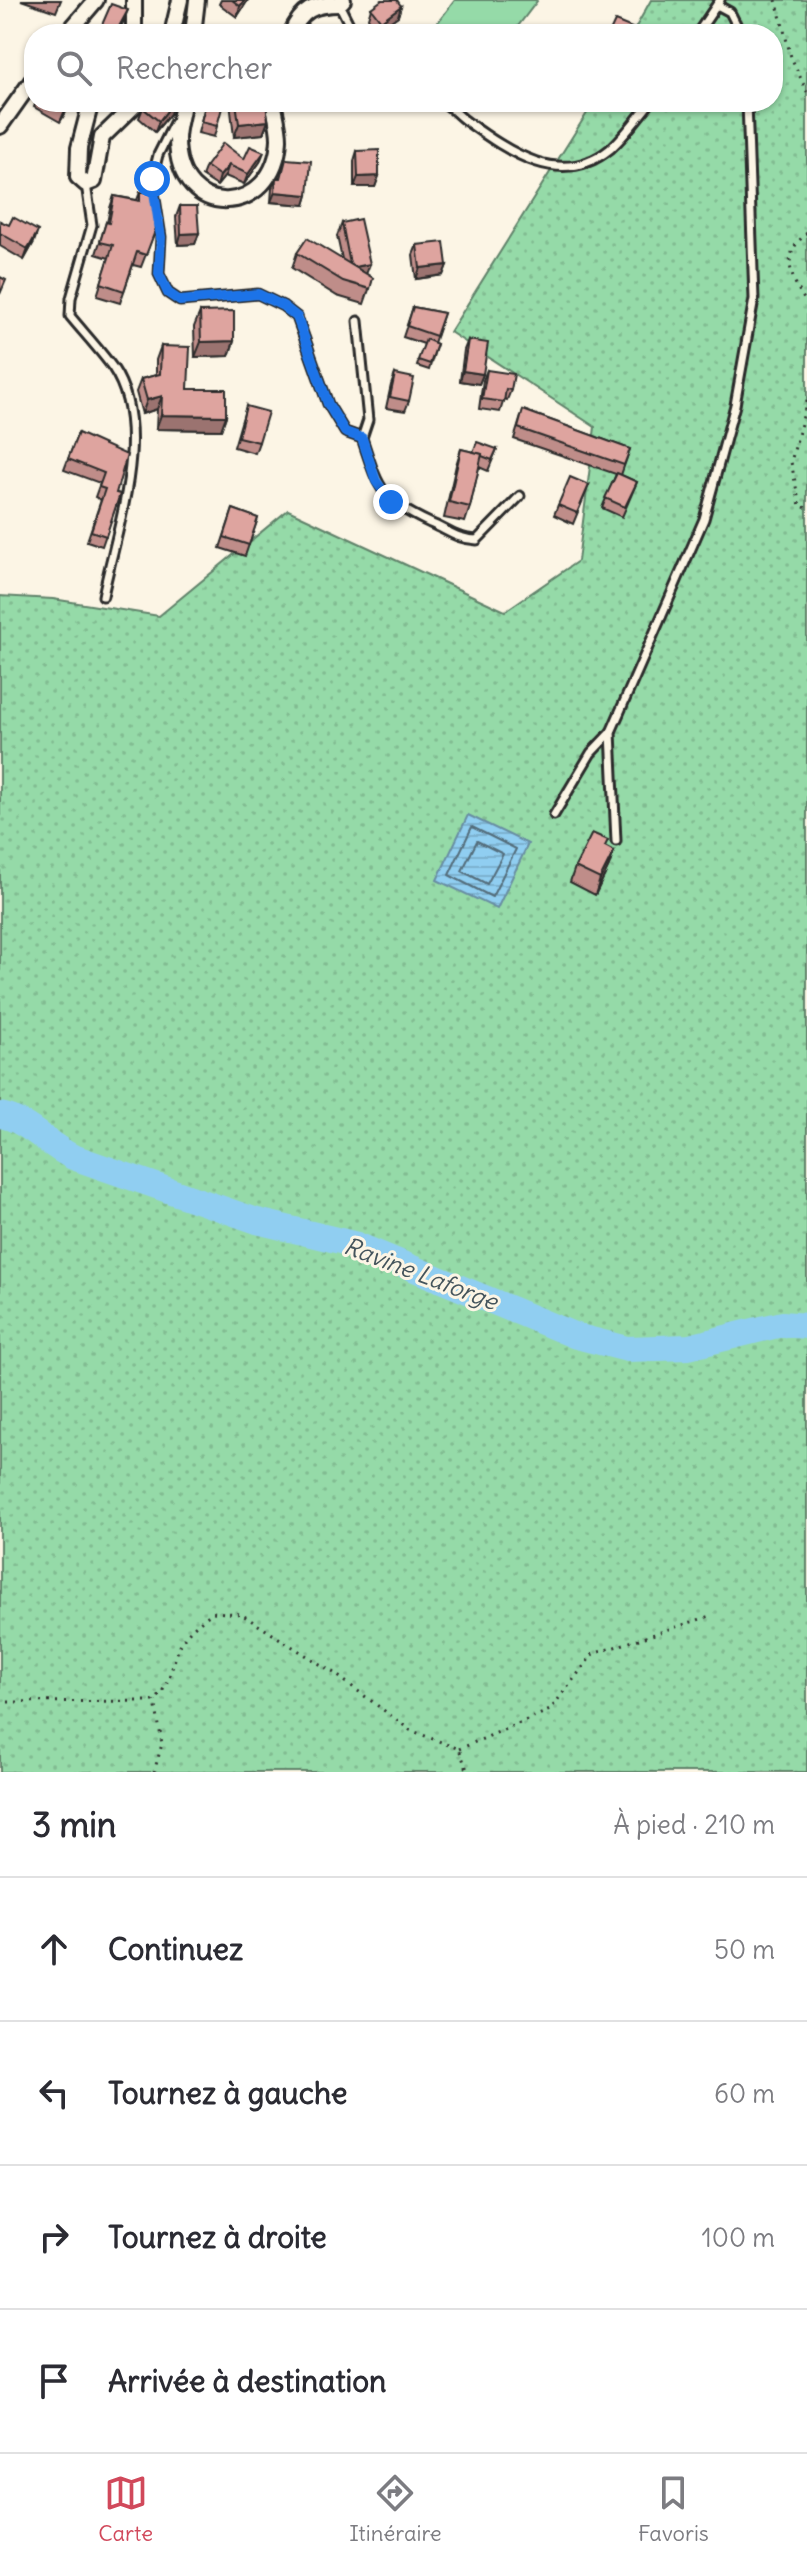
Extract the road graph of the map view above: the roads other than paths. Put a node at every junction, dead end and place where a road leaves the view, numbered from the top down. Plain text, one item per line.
1 (96, 0) edge
2 (134, 0) edge
3 (180, 0) edge
4 (197, 0) edge
5 (341, 2) edge
6 (719, 3) edge
7 (76, 24) edge
8 (134, 24) edge
9 (174, 24) edge
10 (194, 24) edge
11 (298, 24) edge
12 (350, 24) edge
13 (704, 24) edge
14 (736, 24) edge
15 (24, 92) edge
16 (89, 112) edge
17 (128, 112) edge
18 (179, 112) edge
19 (182, 112) edge
20 (275, 112) edge
21 (455, 112) edge
22 (642, 112) edge
23 (747, 112) edge
24 (0, 126) edge
25 (86, 184) junction
26 (358, 321) dead end
27 (362, 438) junction
28 (520, 496) dead end
29 (103, 596) dead end
30 (611, 732) junction
31 (554, 815) dead end
32 (616, 841) dead end

1 - 7 street
2 - 8 street
3 - 9 street
4 - 10 street
5 - 11 street
5 - 12 lane
6 - 13 lane
6 - 14 lane
15 - 24 street
16 - 25 street
17 - 25 street
18 - 27 lane
19 - 20 street
21 - 22 lane
23 - 30 lane
25 - 29 lane
26 - 27 lane
27 - 28 lane
30 - 31 lane
30 - 32 lane

